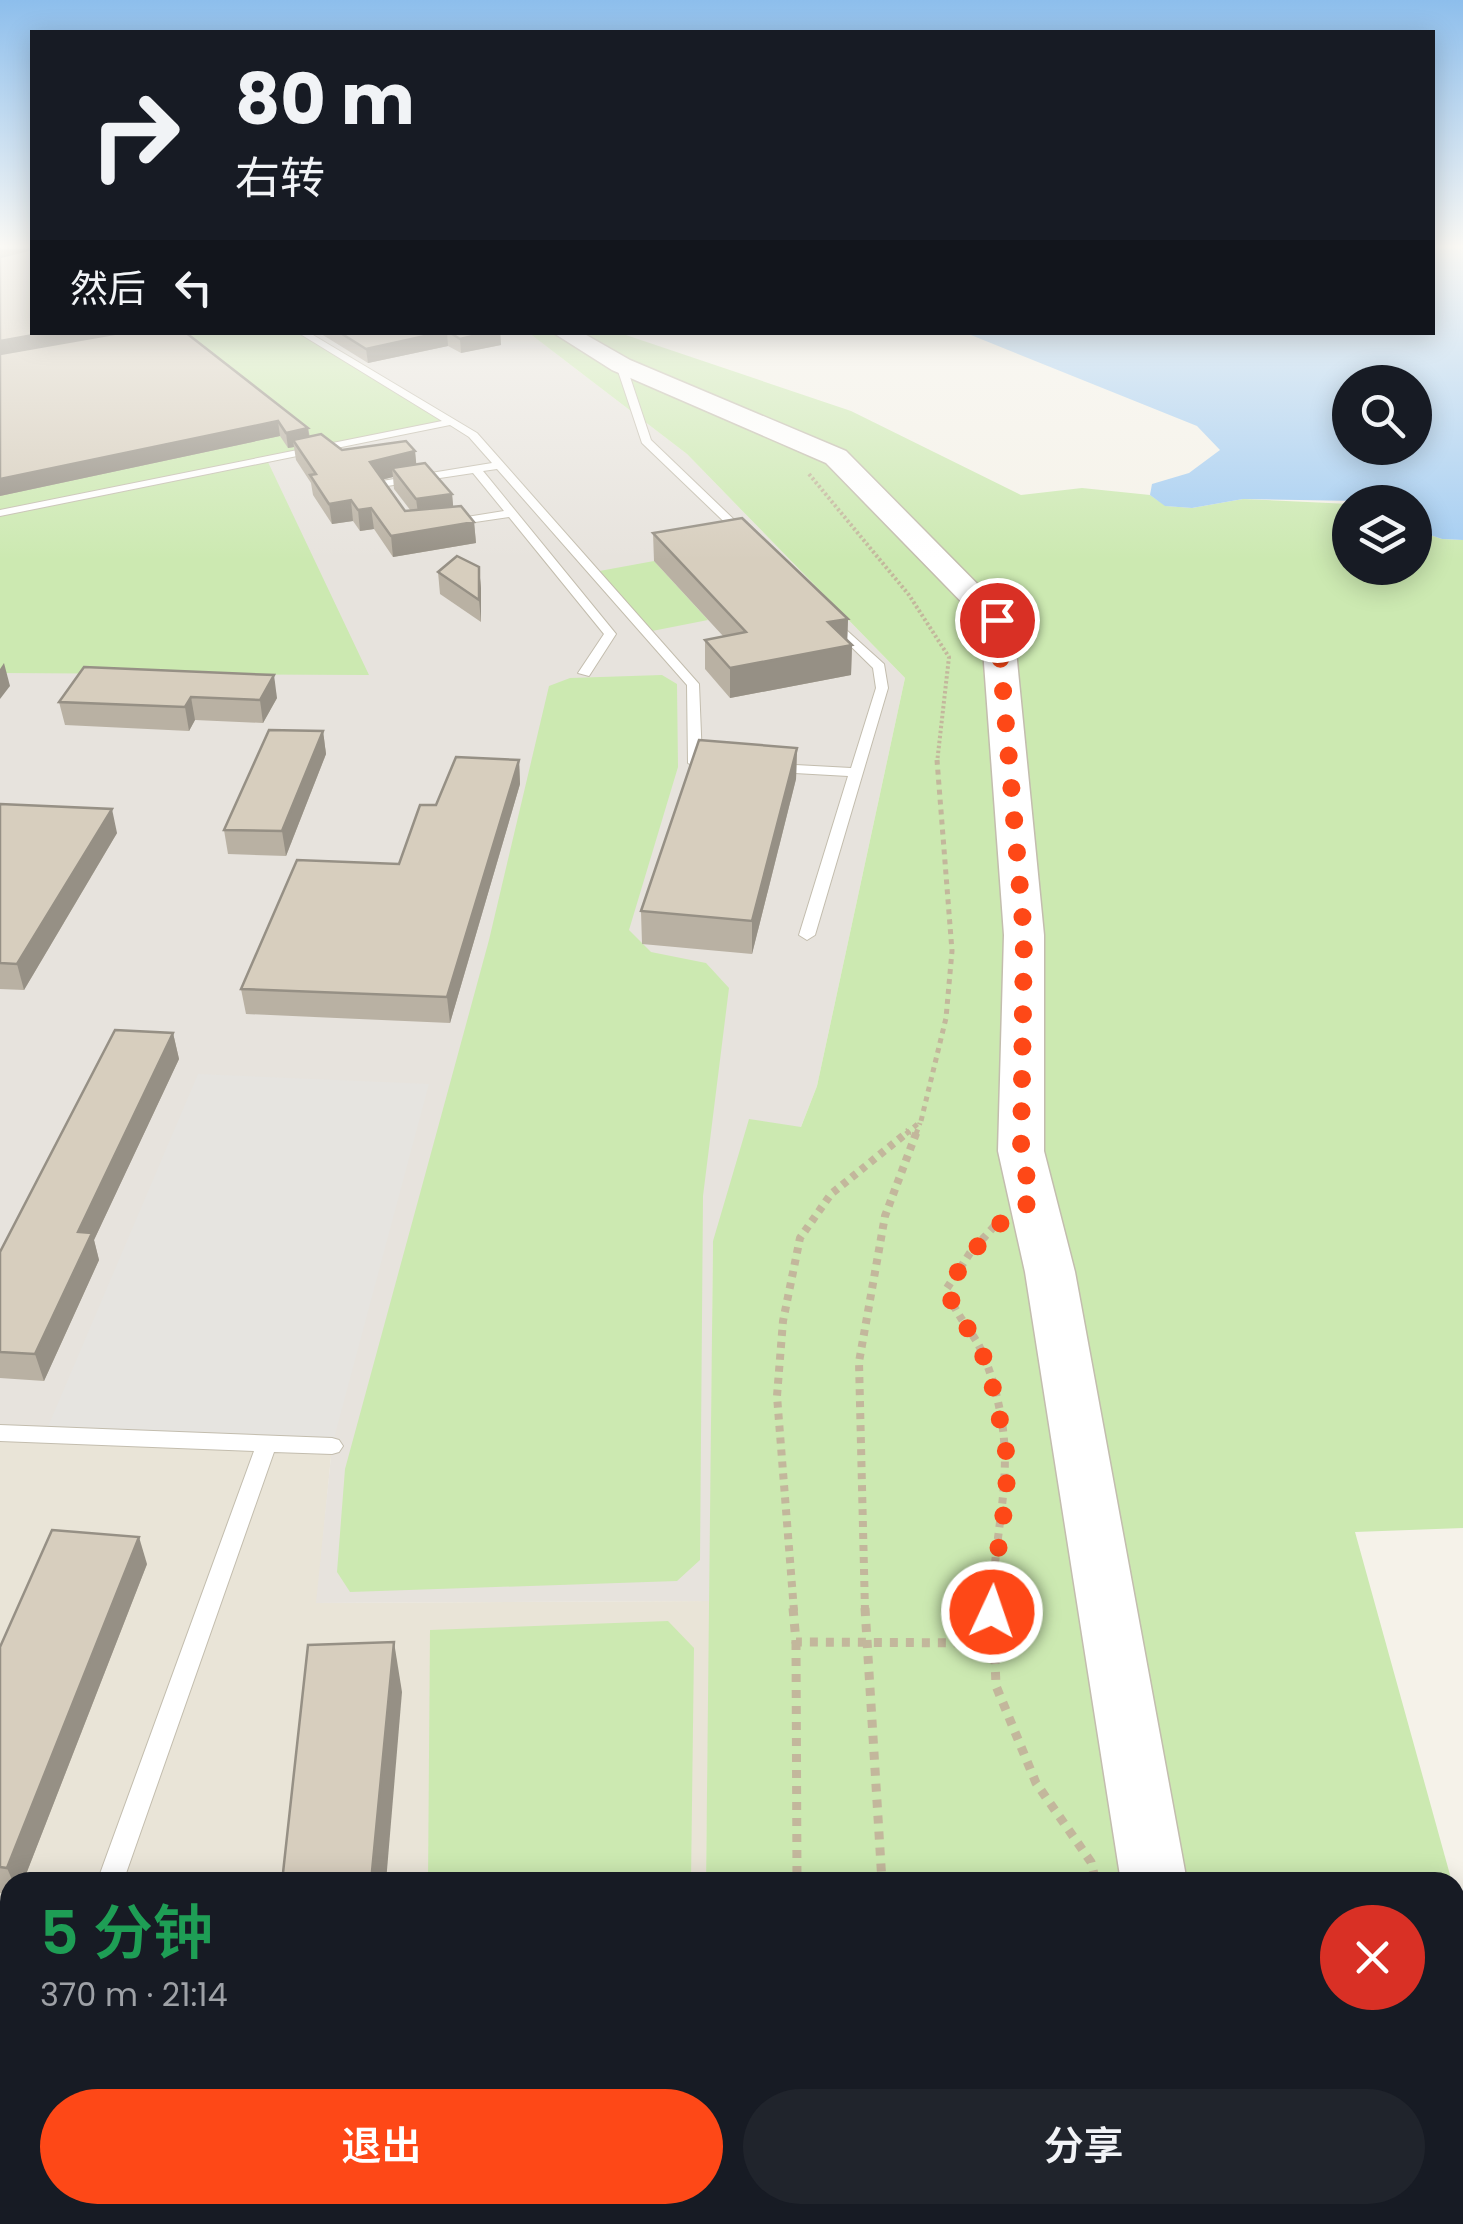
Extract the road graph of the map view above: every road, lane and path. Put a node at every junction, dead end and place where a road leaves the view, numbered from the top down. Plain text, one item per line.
1 (336, 353) edge
2 (600, 353) edge
3 (622, 365) junction
4 (451, 422) junction
5 (499, 465) junction
6 (476, 469) junction
7 (805, 469) dead end
8 (398, 508) edge
9 (0, 513) edge
10 (512, 513) junction
11 (434, 525) edge
12 (756, 547) edge
13 (824, 614) edge
14 (584, 673) dead end
15 (713, 764) edge
16 (767, 767) edge
17 (856, 772) junction
18 (806, 935) dead end
19 (921, 1121) junction
20 (1032, 1201) junction
21 (0, 1433) edge
22 (267, 1443) dead end
23 (332, 1446) dead end
24 (796, 1642) junction
25 (866, 1642) junction
26 (994, 1642) junction
27 (114, 1872) edge
28 (797, 1872) edge
29 (881, 1872) edge
30 (1094, 1872) edge
31 (1152, 1872) edge

1 - 4 lane
2 - 3 street
3 - 12 lane
3 - 20 street
4 - 5 lane
4 - 9 lane
5 - 6 lane
5 - 15 lane
6 - 8 lane
6 - 10 lane
7 - 19 path
10 - 11 lane
10 - 14 lane
13 - 17 lane
16 - 17 lane
17 - 18 lane
19 - 24 path
19 - 25 path
20 - 26 path
20 - 31 street
21 - 23 lane
22 - 27 lane
24 - 25 path
24 - 28 path
25 - 26 path
25 - 29 path
26 - 30 path

